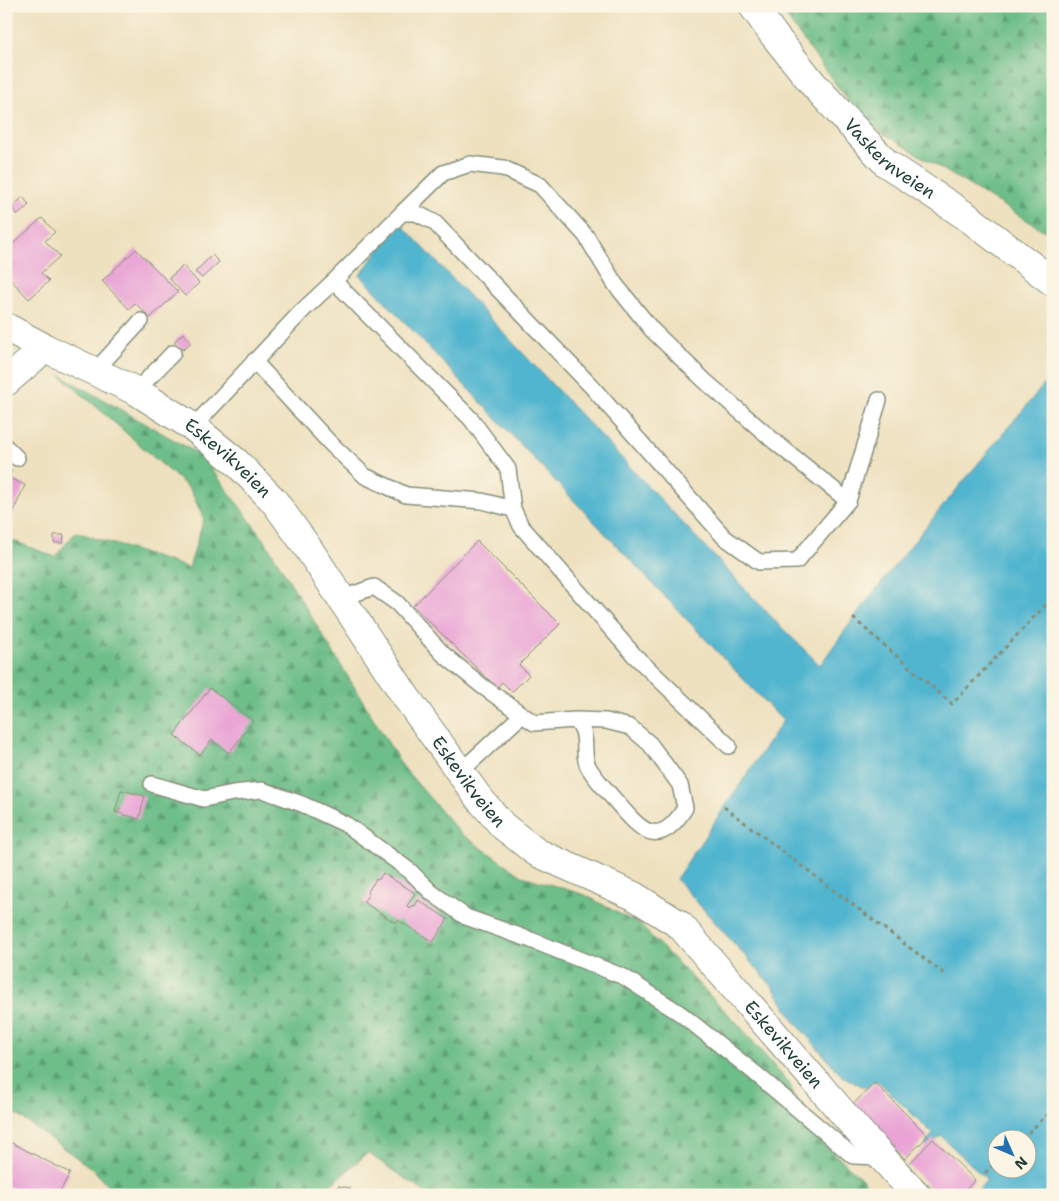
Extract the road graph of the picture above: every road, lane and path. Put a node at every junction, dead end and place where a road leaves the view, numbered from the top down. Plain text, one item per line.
1 (753, 6) edge
2 (402, 213) junction
3 (334, 281) junction
4 (1053, 282) edge
5 (140, 321) dead end
6 (6, 327) edge
7 (45, 348) junction
8 (173, 353) dead end
9 (254, 361) junction
10 (94, 372) junction
11 (7, 385) edge
12 (136, 391) junction
13 (879, 400) dead end
14 (193, 427) junction
15 (6, 447) edge
16 (17, 458) dead end
17 (848, 501) junction
18 (513, 509) junction
19 (1053, 597) edge
20 (342, 598) junction
21 (853, 618) dead end
22 (522, 715) junction
23 (575, 720) junction
24 (729, 746) dead end
25 (460, 772) junction
26 (152, 784) dead end
27 (724, 807) dead end
28 (947, 976) dead end
29 (1053, 1110) edge
30 (1033, 1128) edge
31 (882, 1157) junction
32 (916, 1195) edge

1 - 4 street, Vaskernveien
2 - 3 lane
2 - 17 lane
2 - 17 lane
3 - 9 lane
3 - 18 lane
5 - 10 lane
6 - 7 street, Eskevikveien
7 - 10 street, Eskevikveien
7 - 11 street
8 - 12 lane
9 - 14 lane
9 - 18 lane
10 - 12 street, Eskevikveien
12 - 14 street, Eskevikveien
13 - 17 lane
14 - 20 street, Eskevikveien
15 - 16 lane
18 - 24 lane
19 - 21 path
20 - 22 lane
20 - 25 street, Eskevikveien
22 - 23 lane
22 - 25 lane
23 - 23 lane
25 - 31 street, Eskevikveien
26 - 31 lane
27 - 28 path
29 - 30 path
31 - 32 street, Eskevikveien

